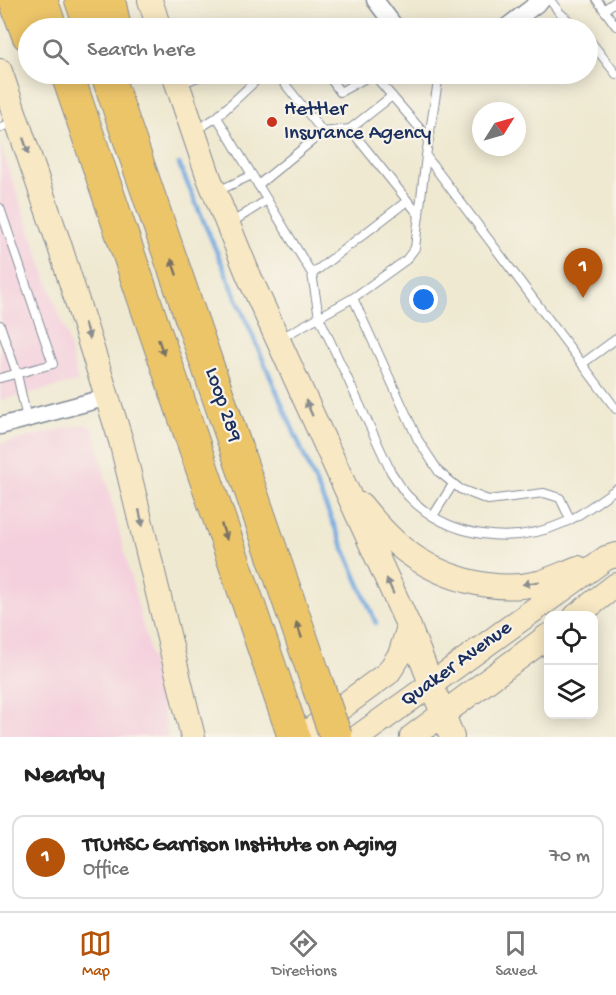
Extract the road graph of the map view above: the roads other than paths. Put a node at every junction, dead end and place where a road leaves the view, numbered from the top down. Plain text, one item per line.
1 (15, 0) edge
2 (41, 0) edge
3 (81, 0) edge
4 (109, 0) edge
5 (150, 0) edge
6 (375, 0) edge
7 (542, 0) edge
8 (550, 0) edge
9 (597, 0) edge
10 (616, 1) edge
11 (604, 10) junction
12 (22, 18) edge
13 (47, 18) edge
14 (87, 18) edge
15 (113, 18) edge
16 (156, 18) edge
17 (388, 18) edge
18 (518, 18) edge
19 (566, 18) edge
20 (616, 26) edge
21 (598, 51) edge
22 (0, 71) edge
23 (616, 74) edge
24 (48, 84) edge
25 (70, 84) edge
26 (110, 84) edge
27 (127, 84) edge
28 (178, 84) edge
29 (252, 84) edge
30 (285, 84) edge
31 (334, 84) edge
32 (355, 84) edge
33 (382, 84) edge
34 (438, 84) edge
35 (392, 96) junction
36 (217, 117) junction
37 (8, 124) edge
38 (350, 129) junction
39 (194, 132) junction
40 (323, 132) junction
41 (429, 139) junction
42 (426, 156) junction
43 (252, 175) junction
44 (258, 185) junction
45 (214, 192) junction
46 (149, 195) junction
47 (267, 200) junction
48 (407, 201) junction
49 (0, 208) edge
50 (419, 215) junction
51 (228, 225) junction
52 (312, 273) junction
53 (136, 277) junction
54 (353, 298) junction
55 (319, 317) junction
56 (0, 325) edge
57 (616, 339) edge
58 (278, 340) junction
59 (582, 364) junction
60 (17, 374) junction
61 (0, 378) edge
62 (616, 393) edge
63 (108, 397) junction
64 (608, 399) junction
65 (616, 409) edge
66 (27, 419) junction
67 (0, 426) edge
68 (453, 484) junction
69 (345, 488) junction
70 (616, 489) edge
71 (433, 516) junction
72 (570, 519) junction
73 (611, 556) edge
74 (616, 585) edge
75 (581, 611) edge
76 (409, 627) junction
77 (544, 640) edge
78 (431, 684) junction
79 (443, 715) junction
80 (190, 726) edge
81 (294, 728) edge
82 (208, 737) edge
83 (336, 737) edge
84 (358, 737) edge
85 (412, 737) edge
86 (452, 737) edge

1 - 12 highway
2 - 13 highway
3 - 14 highway
4 - 15 highway
5 - 16 main road
6 - 17 street
7 - 18 street
8 - 19 lane
9 - 11 lane
10 - 11 lane
11 - 20 lane
21 - 23 lane
22 - 37 main road
24 - 53 highway
25 - 53 highway, Loop 289
26 - 46 highway, Loop 289
27 - 46 highway
28 - 39 main road
29 - 36 lane
30 - 40 lane
31 - 32 lane
33 - 35 lane
34 - 41 lane
35 - 38 lane
35 - 41 lane
36 - 39 lane
36 - 43 lane
37 -> 63 main road
38 - 40 lane
38 - 48 lane
39 - 45 main road
40 - 44 lane
41 - 42 lane
42 - 50 lane
42 - 59 lane
43 - 44 lane
43 - 45 lane
44 - 47 lane
45 - 51 main road
83 -> 46 highway, Loop 289, bridge
47 - 51 lane
47 - 52 lane
48 - 50 lane
48 - 52 lane
49 - 60 lane
50 - 54 lane
51 - 58 main road
52 - 55 lane
53 -> 81 highway, Loop 289
54 - 55 lane
54 - 68 lane
55 - 58 lane
55 - 71 lane
56 - 60 lane
57 - 59 lane
69 -> 58 main road
59 - 64 lane
60 - 61 lane
60 - 66 lane
62 - 64 lane
63 - 66 street
63 -> 80 main road
64 - 65 lane
66 - 67 street
68 - 71 lane
68 - 72 lane
73 -> 69 main road
76 -> 69 main road
70 - 72 lane
71 - 72 lane
73 - 78 main road, Quaker Avenue
74 - 75 main road
76 - 78 main road
76 - 81 main road
77 - 79 main road, Quaker Avenue
78 - 79 main road
78 - 84 main road, Quaker Avenue
79 - 85 main road, Quaker Avenue
79 - 86 main road
80 - 82 main road

